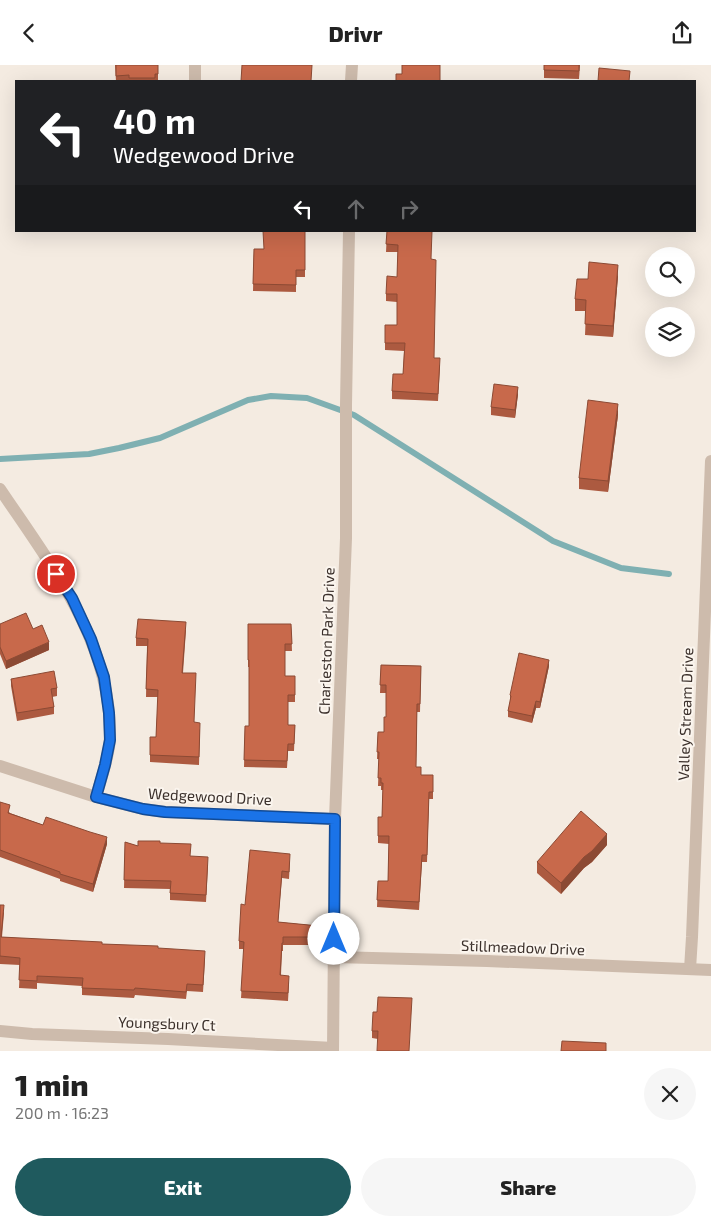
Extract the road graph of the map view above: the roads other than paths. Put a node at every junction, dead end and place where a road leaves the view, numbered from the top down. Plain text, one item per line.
1 (195, 65) edge
2 (352, 65) edge
3 (195, 80) edge
4 (351, 80) edge
5 (349, 232) edge
6 (711, 461) edge
7 (0, 489) edge
8 (710, 496) edge
9 (0, 766) edge
10 (96, 797) junction
11 (335, 819) junction
12 (334, 957) junction
13 (690, 969) junction
14 (711, 970) edge
15 (0, 1031) edge
16 (333, 1049) edge

1 - 3 street
2 - 4 street
5 - 11 street, Charleston Park Drive
6 - 8 street, Valley Stream Drive
7 - 10 street
8 - 13 street, Valley Stream Drive
9 - 10 street, Wedgewood Drive
10 - 11 street, Wedgewood Drive
11 - 12 street, Charleston Park Drive
12 - 13 street, Stillmeadow Drive
12 - 16 street, Charleston Park Drive
13 - 14 street, Stillmeadow Drive
15 - 16 street, Youngsbury Ct

